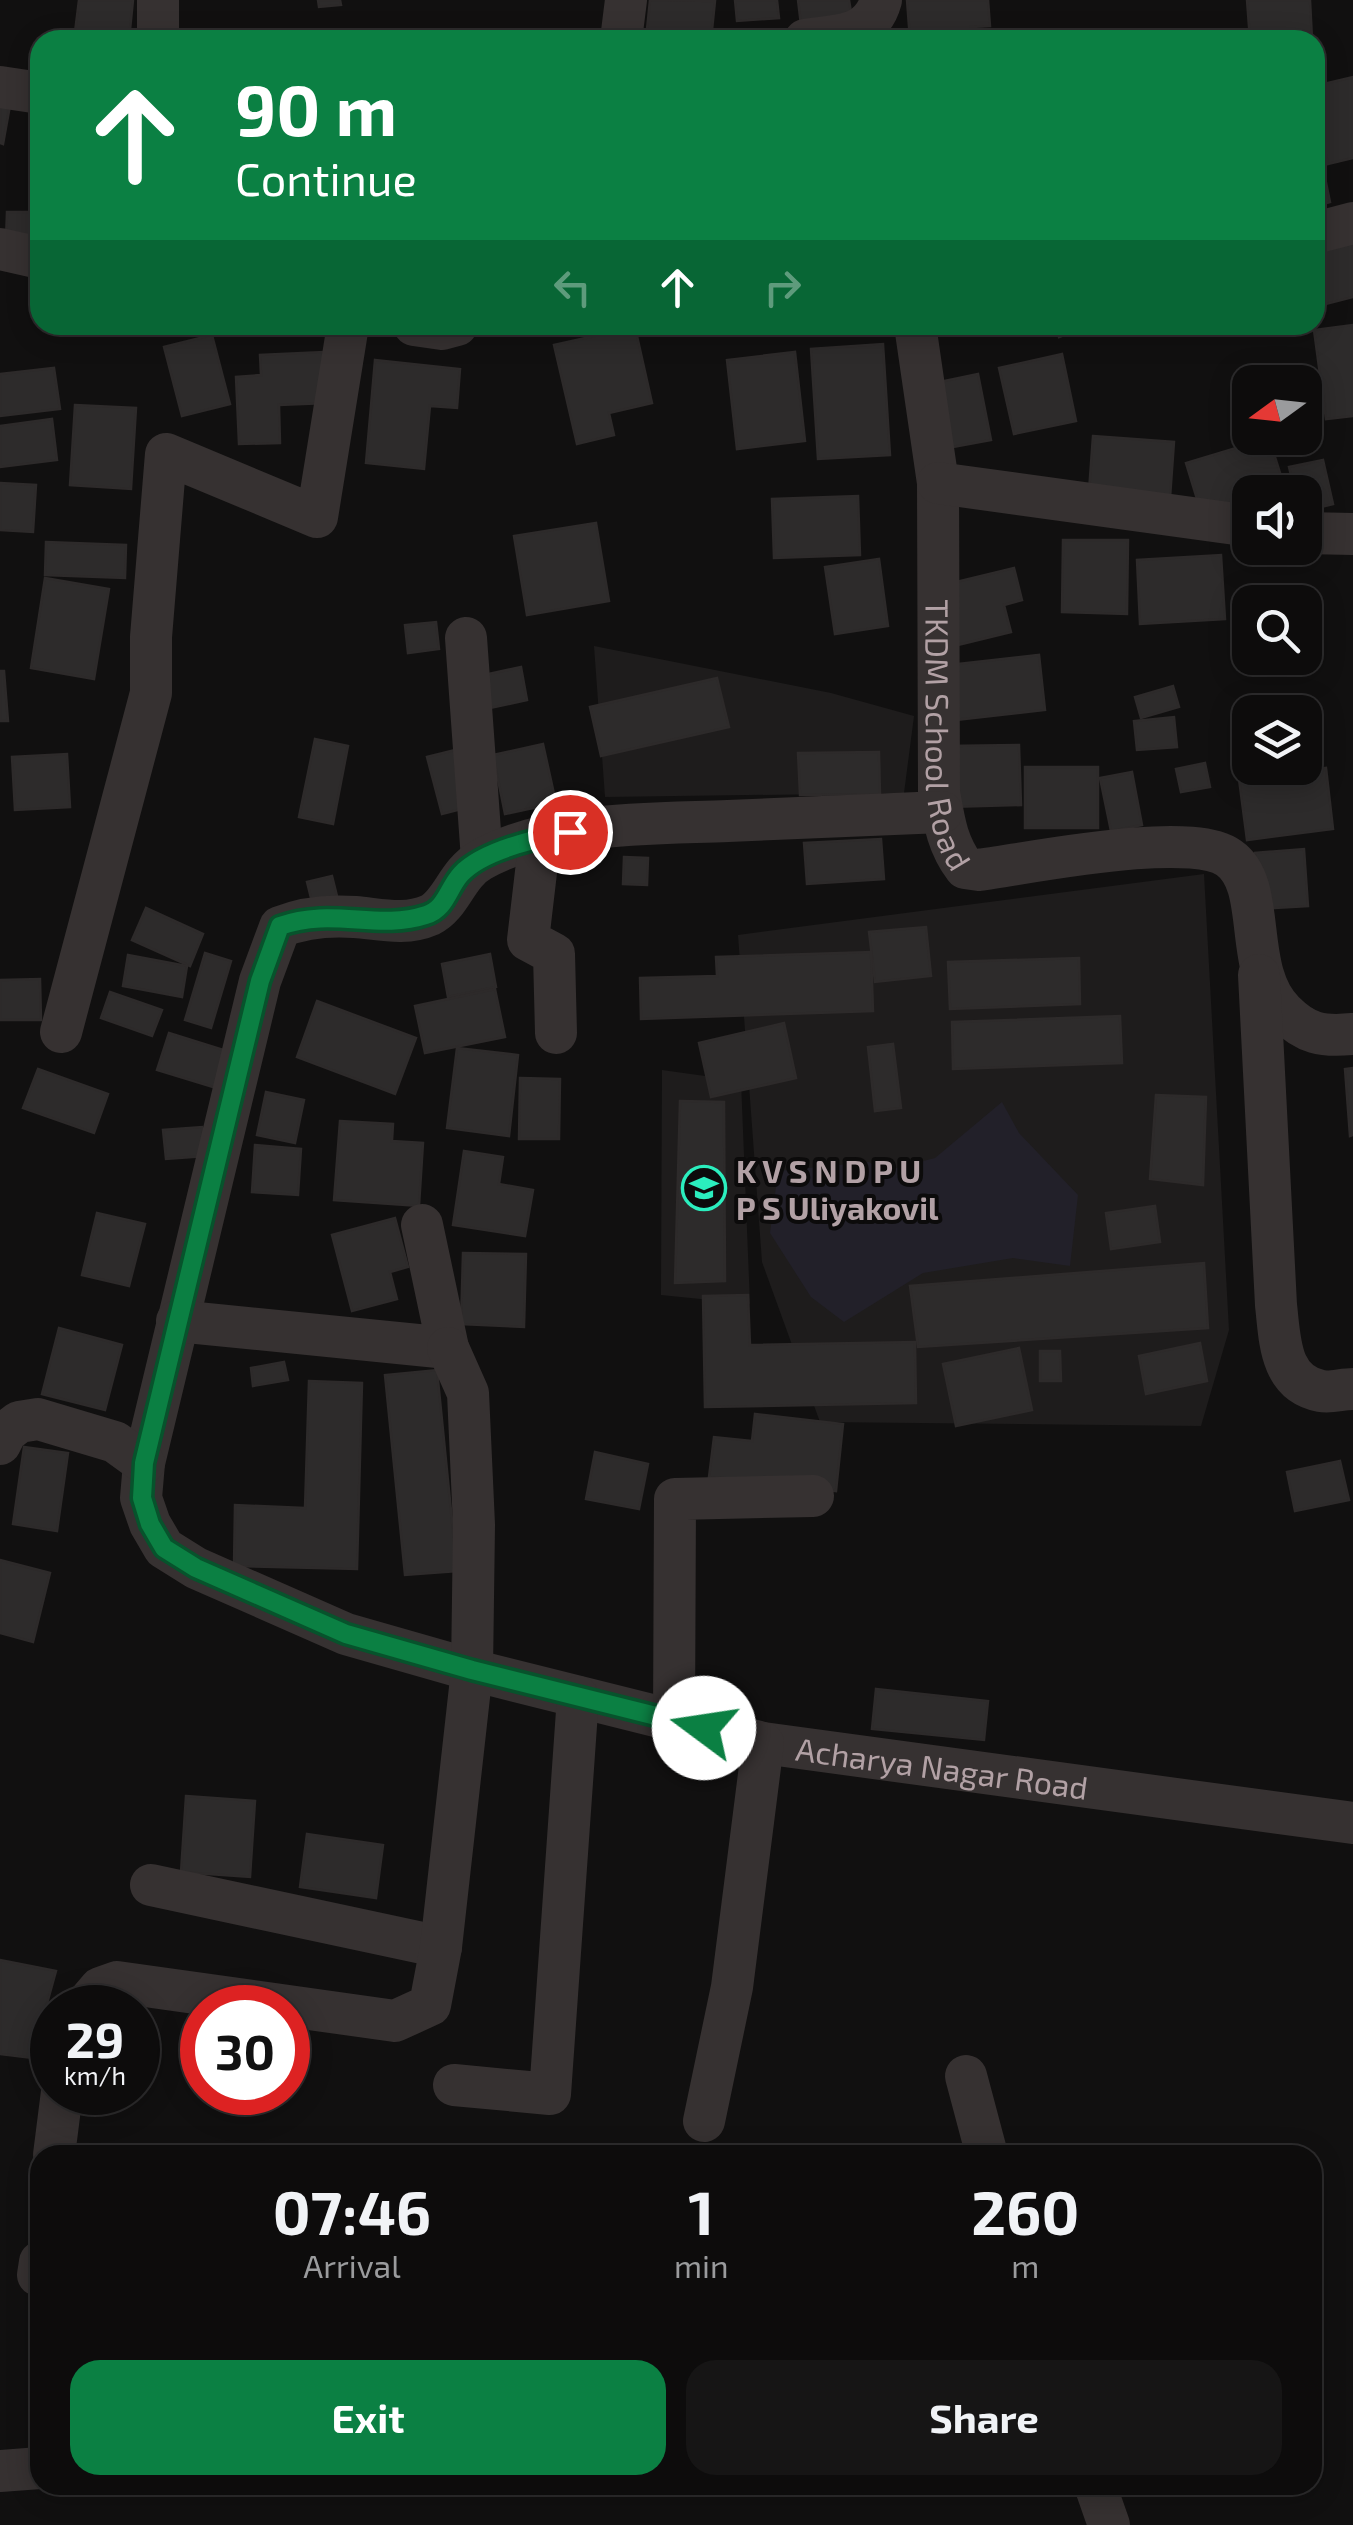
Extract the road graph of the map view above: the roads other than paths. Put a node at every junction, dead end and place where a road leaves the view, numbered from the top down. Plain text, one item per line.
1 (158, 0) edge
2 (626, 0) edge
3 (881, 0) edge
4 (158, 30) edge
5 (622, 30) edge
6 (858, 30) edge
7 (0, 86) edge
8 (30, 91) edge
9 (1353, 223) edge
10 (1325, 230) edge
11 (0, 249) edge
12 (30, 256) edge
13 (346, 335) edge
14 (917, 335) edge
15 (938, 483) junction
16 (1232, 524) edge
17 (1322, 533) edge
18 (1353, 534) edge
19 (466, 638) dead end
20 (942, 812) junction
21 (540, 838) junction
22 (482, 859) junction
23 (1259, 969) junction
24 (61, 1032) dead end
25 (556, 1033) dead end
26 (1353, 1034) edge
27 (422, 1225) dead end
28 (176, 1321) junction
29 (448, 1348) junction
30 (1353, 1389) edge
31 (2, 1435) edge
32 (144, 1463) junction
33 (813, 1496) dead end
34 (472, 1670) junction
35 (578, 1696) junction
36 (674, 1721) junction
37 (763, 1743) junction
38 (1353, 1823) edge
39 (151, 1885) dead end
40 (441, 1947) junction
41 (108, 1985) edge
42 (138, 1985) edge
43 (160, 1988) edge
44 (966, 2076) dead end
45 (454, 2084) dead end
46 (59, 2115) edge
47 (704, 2121) dead end
48 (55, 2145) edge
49 (984, 2145) edge
50 (30, 2469) edge
51 (0, 2471) edge
52 (1099, 2495) edge
53 (1108, 2525) edge

1 - 4 street
2 - 5 street
3 - 6 street
7 - 8 street
9 - 10 street
11 - 12 street
13 - 24 street
14 - 15 street, TKDM School Road
15 - 16 street
15 - 20 street, TKDM School Road
17 - 18 street
19 - 22 street
20 - 21 street
20 - 23 street, TKDM School Road
21 - 22 street
21 - 25 street
22 - 28 street, Acharya Nagar Road
23 - 26 street, TKDM School Road
23 - 30 street
27 - 29 street
28 - 29 street
28 - 32 street, Acharya Nagar Road
29 - 34 street
31 - 32 street
32 - 34 street, Acharya Nagar Road
33 - 36 street
34 - 35 street, Acharya Nagar Road
34 - 40 street
35 - 36 street, Acharya Nagar Road
35 - 45 street
36 - 37 street, Acharya Nagar Road
37 - 38 street, Acharya Nagar Road
37 - 47 street
39 - 40 street
40 - 43 street
41 - 42 street
44 - 49 street
46 - 48 street
50 - 51 street
52 - 53 street

